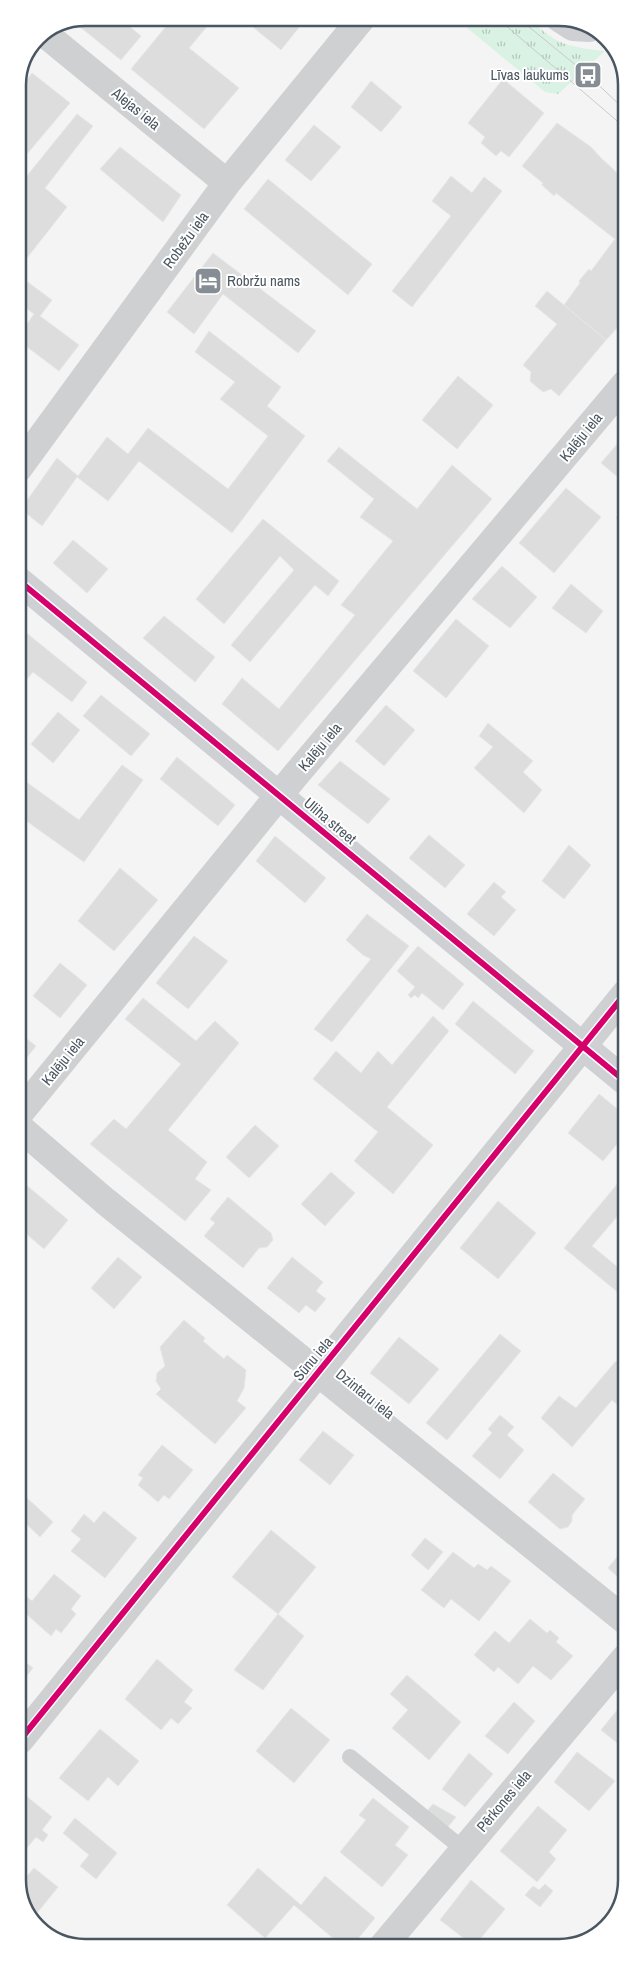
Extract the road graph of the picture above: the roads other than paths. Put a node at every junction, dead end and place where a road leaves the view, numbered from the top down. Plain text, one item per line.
1 (355, 26) edge
2 (50, 38) edge
3 (227, 183) junction
4 (618, 392) edge
5 (26, 458) edge
6 (26, 587) edge
7 (280, 796) junction
8 (618, 1002) edge
9 (582, 1046) junction
10 (618, 1075) edge
11 (26, 1105) edge
12 (26, 1133) edge
13 (318, 1372) junction
14 (618, 1615) edge
15 (618, 1666) edge
16 (26, 1733) edge
17 (350, 1757) dead end
18 (463, 1849) junction
19 (389, 1939) edge

1 - 3 street, Robežu iela
2 - 3 street, Alejas iela
3 - 5 street, Robežu iela
4 - 7 street, Kalēju iela
6 - 7 main road, Uliha street
7 - 9 main road, Uliha street
7 - 11 street, Kalēju iela
8 - 9 street, Sūnu iela
9 - 10 main road, Uliha street
9 - 13 street, Sūnu iela
12 - 13 street, Dzintaru iela
13 - 14 street, Dzintaru iela
13 - 16 street, Sūnu iela
15 - 18 street, Pērkones iela
17 - 18 lane
18 - 19 street, Pērkones iela

